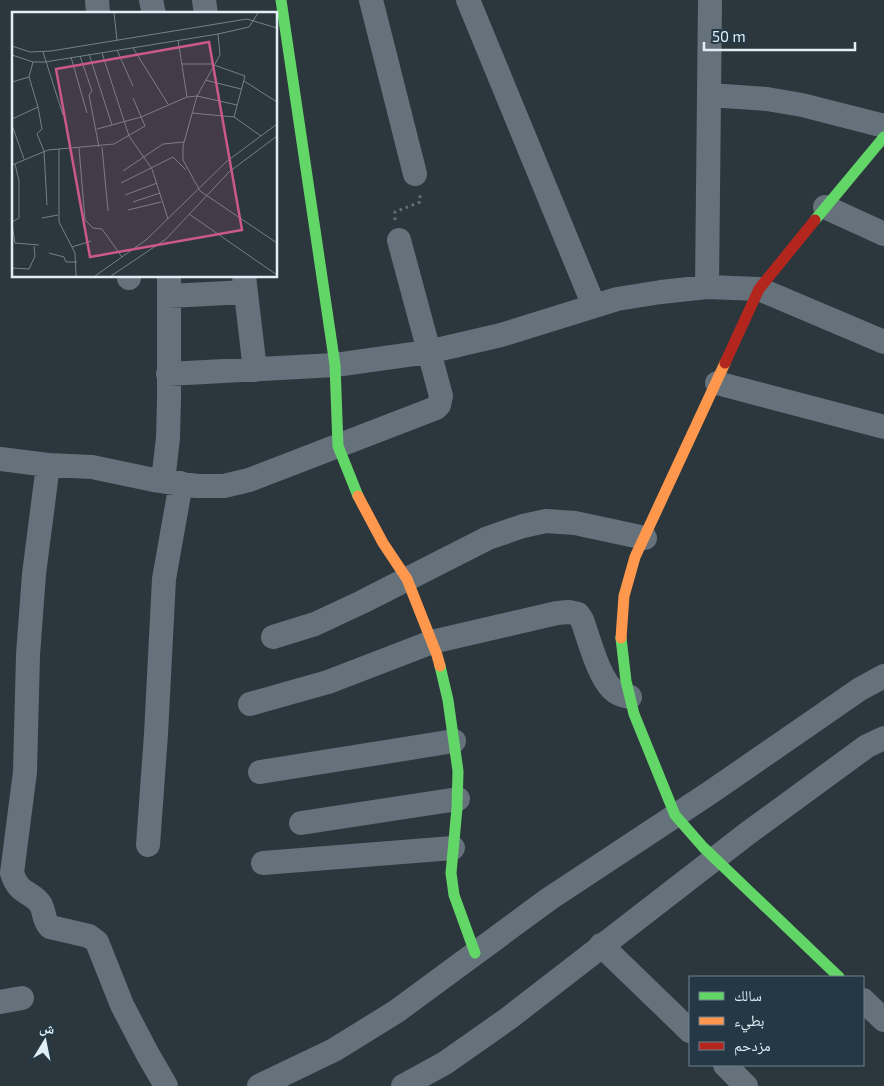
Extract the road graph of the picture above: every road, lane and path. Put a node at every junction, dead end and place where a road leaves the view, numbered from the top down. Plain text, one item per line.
1 (281, 0) edge
2 (371, 0) edge
3 (468, 0) edge
4 (710, 0) edge
5 (709, 95) junction
6 (884, 126) edge
7 (884, 137) edge
8 (415, 174) joint
9 (825, 207) junction
10 (884, 234) edge
11 (399, 240) joint
12 (245, 284) edge
13 (169, 286) edge
14 (707, 287) junction
15 (759, 289) junction
16 (594, 306) junction
17 (884, 342) edge
18 (428, 352) junction
19 (335, 365) junction
20 (255, 370) junction
21 (168, 374) junction
22 (717, 383) junction
23 (884, 427) edge
24 (338, 446) junction
25 (0, 459) edge
26 (48, 465) junction
27 (172, 482) junction
28 (644, 538) junction
29 (408, 579) junction
30 (273, 637) dead end
31 (432, 642) junction
32 (884, 676) edge
33 (630, 697) junction
34 (250, 704) dead end
35 (884, 738) edge
36 (454, 741) junction
37 (260, 772) dead end
38 (458, 799) junction
39 (680, 821) junction
40 (301, 823) dead end
41 (148, 845) dead end
42 (453, 848) junction
43 (709, 853) junction
44 (263, 863) dead end
45 (602, 945) junction
46 (475, 953) junction
47 (838, 976) edge
48 (864, 1001) edge
49 (884, 1020) edge
50 (689, 1030) edge
51 (726, 1066) edge
52 (166, 1086) edge
53 (259, 1086) edge
54 (403, 1086) edge
55 (746, 1086) edge

1 - 19 street
2 - 8 street
3 - 16 street
4 - 5 street
5 - 6 street
5 - 14 street
7 - 9 street
8 - 11 path
9 - 10 street
9 - 15 street
11 - 18 street
12 - 13 street
12 - 20 street
13 - 21 street
14 - 15 street
14 - 16 street
15 - 17 street
15 - 22 street
16 - 18 street
18 - 19 street
18 - 24 street
19 - 20 street
19 - 24 street
20 - 21 street
21 - 27 street
22 - 23 street
22 - 28 street
24 - 27 street
24 - 29 street
25 - 26 street
26 - 27 street
26 - 52 street
27 - 41 street
28 - 29 street
28 - 33 street
29 - 30 street
29 - 31 street
31 - 33 street
31 - 34 street
31 - 36 street
32 - 39 street
33 - 39 street
35 - 43 street
36 - 37 street
36 - 38 street
38 - 40 street
38 - 42 street
39 - 43 street
39 - 46 street
42 - 44 street
42 - 46 street
43 - 45 street
43 - 47 street
45 - 50 street
45 - 54 street
46 - 53 street
48 - 49 street
51 - 55 street

